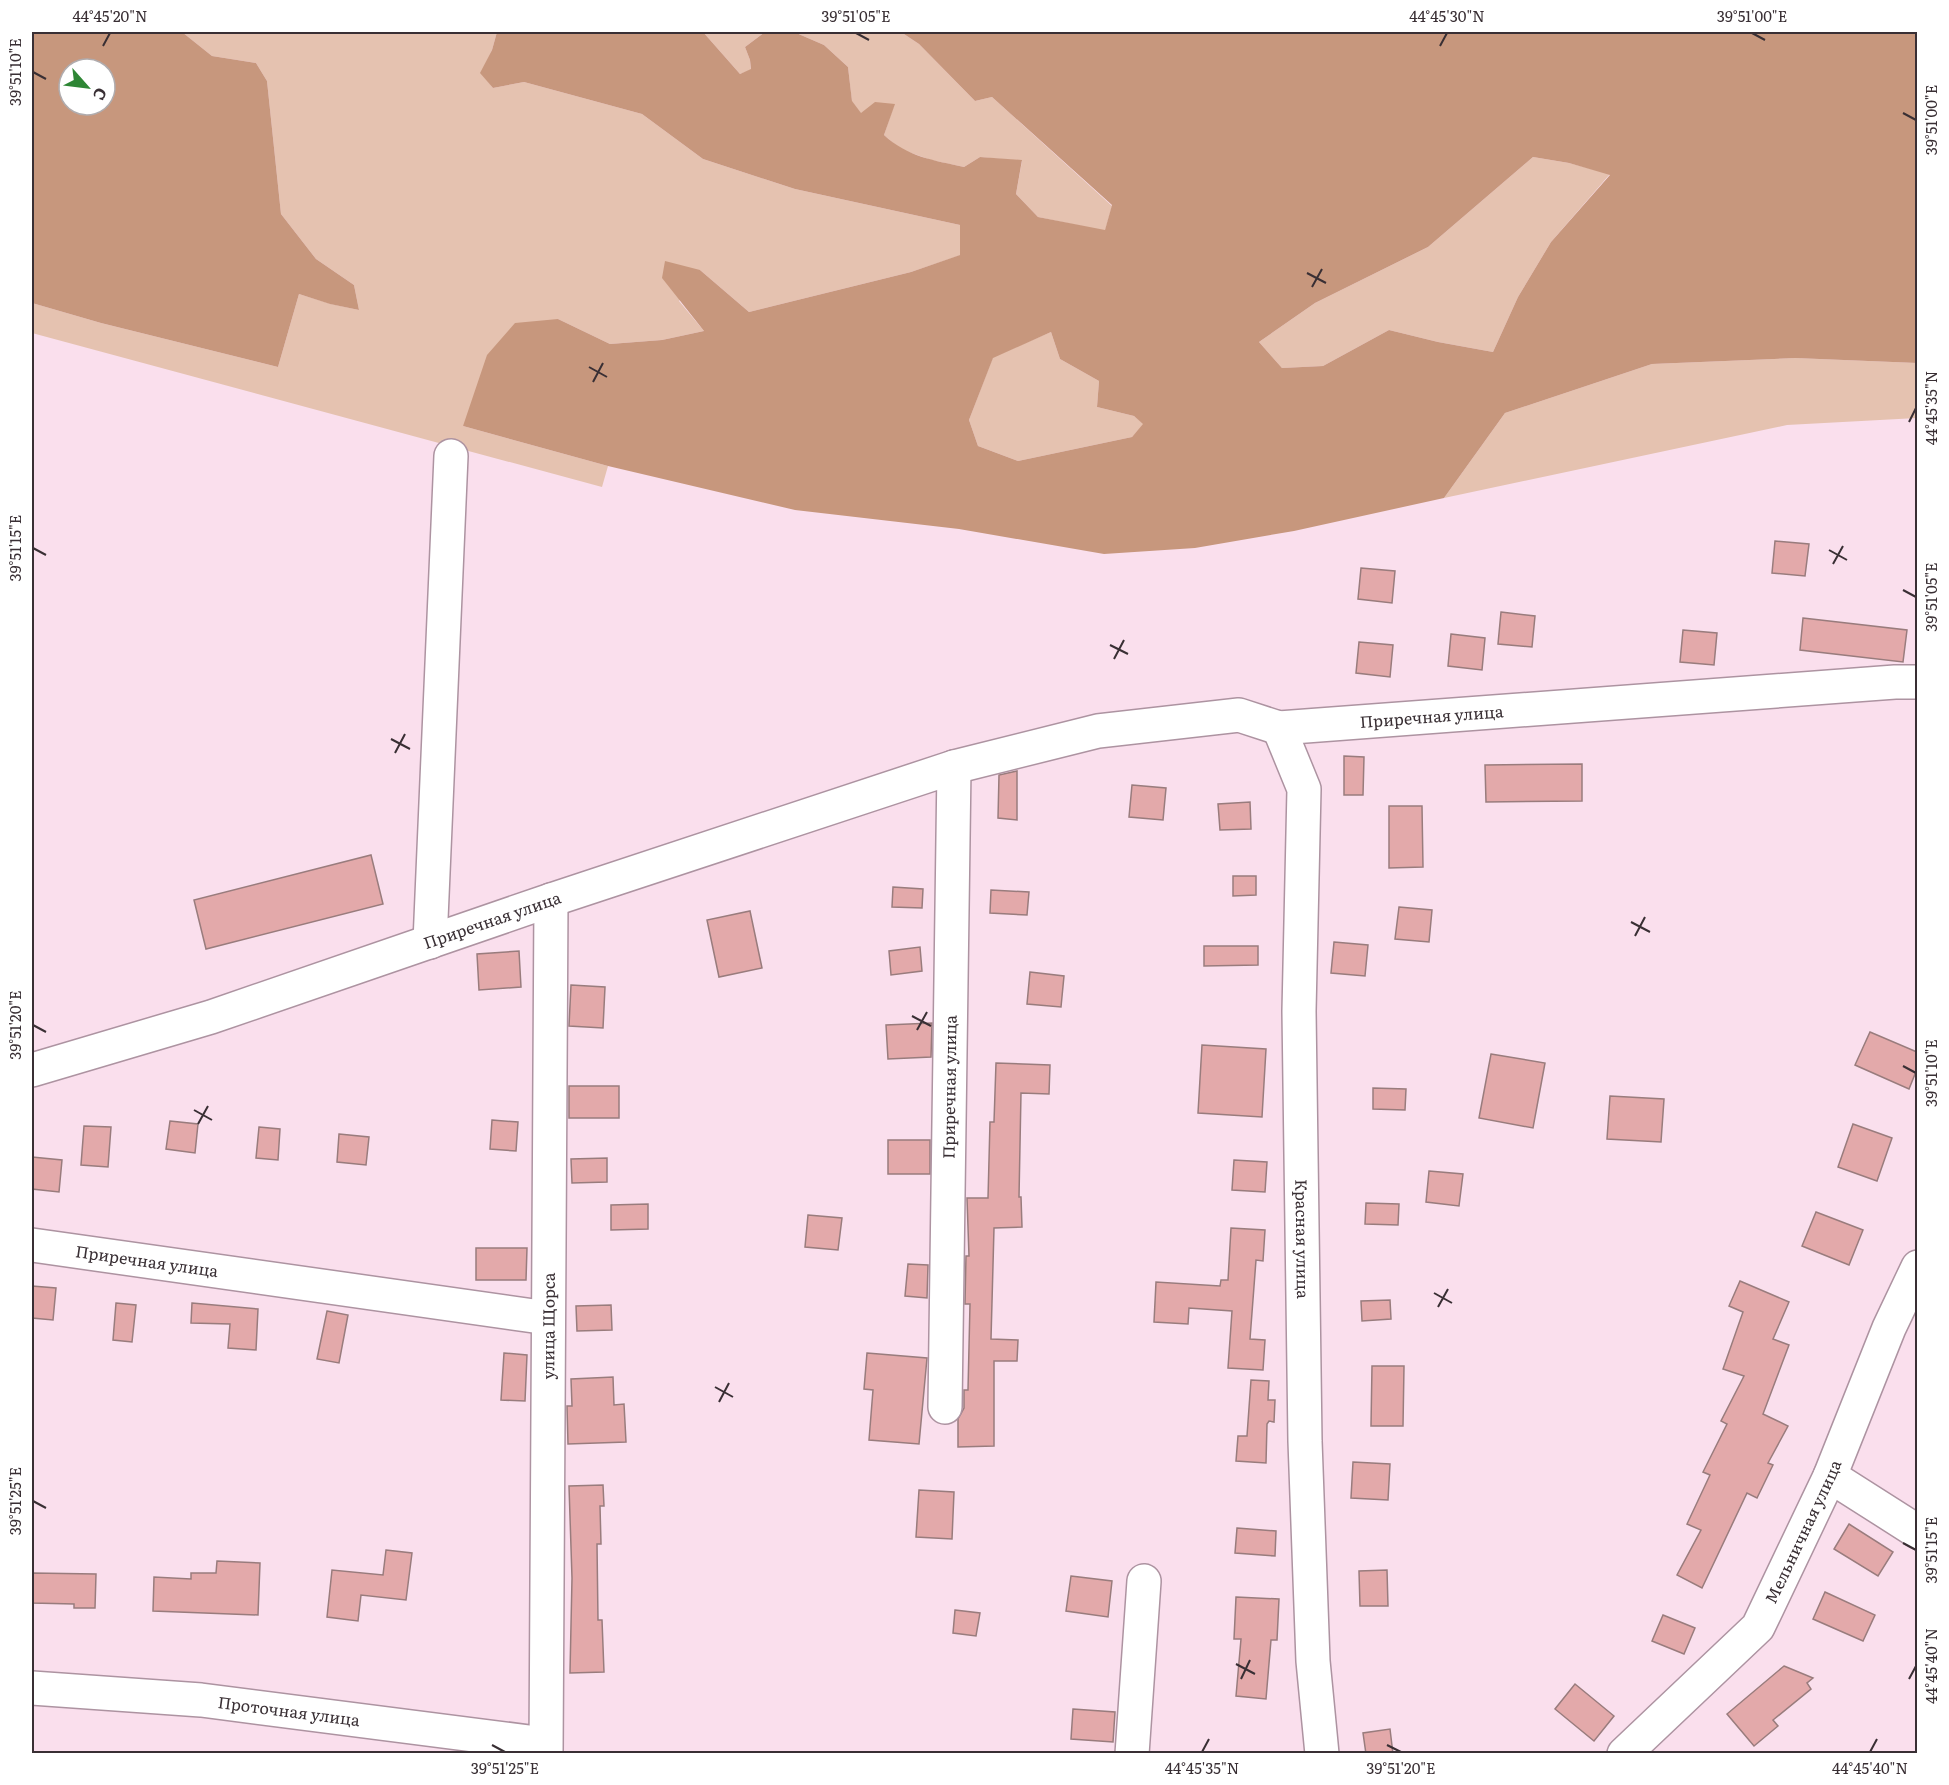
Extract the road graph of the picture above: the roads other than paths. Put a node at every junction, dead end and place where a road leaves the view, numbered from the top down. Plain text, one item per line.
1 (452, 456) dead end
2 (1917, 682) edge
3 (1279, 728) junction
4 (954, 767) junction
5 (551, 900) junction
6 (430, 942) junction
7 (32, 1070) edge
8 (32, 1245) edge
9 (1917, 1267) edge
10 (548, 1318) junction
11 (945, 1407) dead end
12 (1830, 1476) junction
13 (1917, 1532) edge
14 (1144, 1581) dead end
15 (32, 1688) edge
16 (546, 1749) edge
17 (1132, 1754) edge
18 (1322, 1754) edge
19 (1624, 1754) edge

1 - 6 street
2 - 3 street, Приречная улица
3 - 4 street, Приречная улица
3 - 18 street, Красная улица
4 - 5 street, Приречная улица
4 - 11 street, Приречная улица
5 - 6 street, Приречная улица
5 - 10 street, улица Щорса
6 - 7 street, Приречная улица
8 - 10 street, Приречная улица
9 - 12 street, Мельничная улица
10 - 16 street, улица Щорса
12 - 13 street
12 - 19 street, Мельничная улица
14 - 17 street
15 - 16 street, Проточная улица

